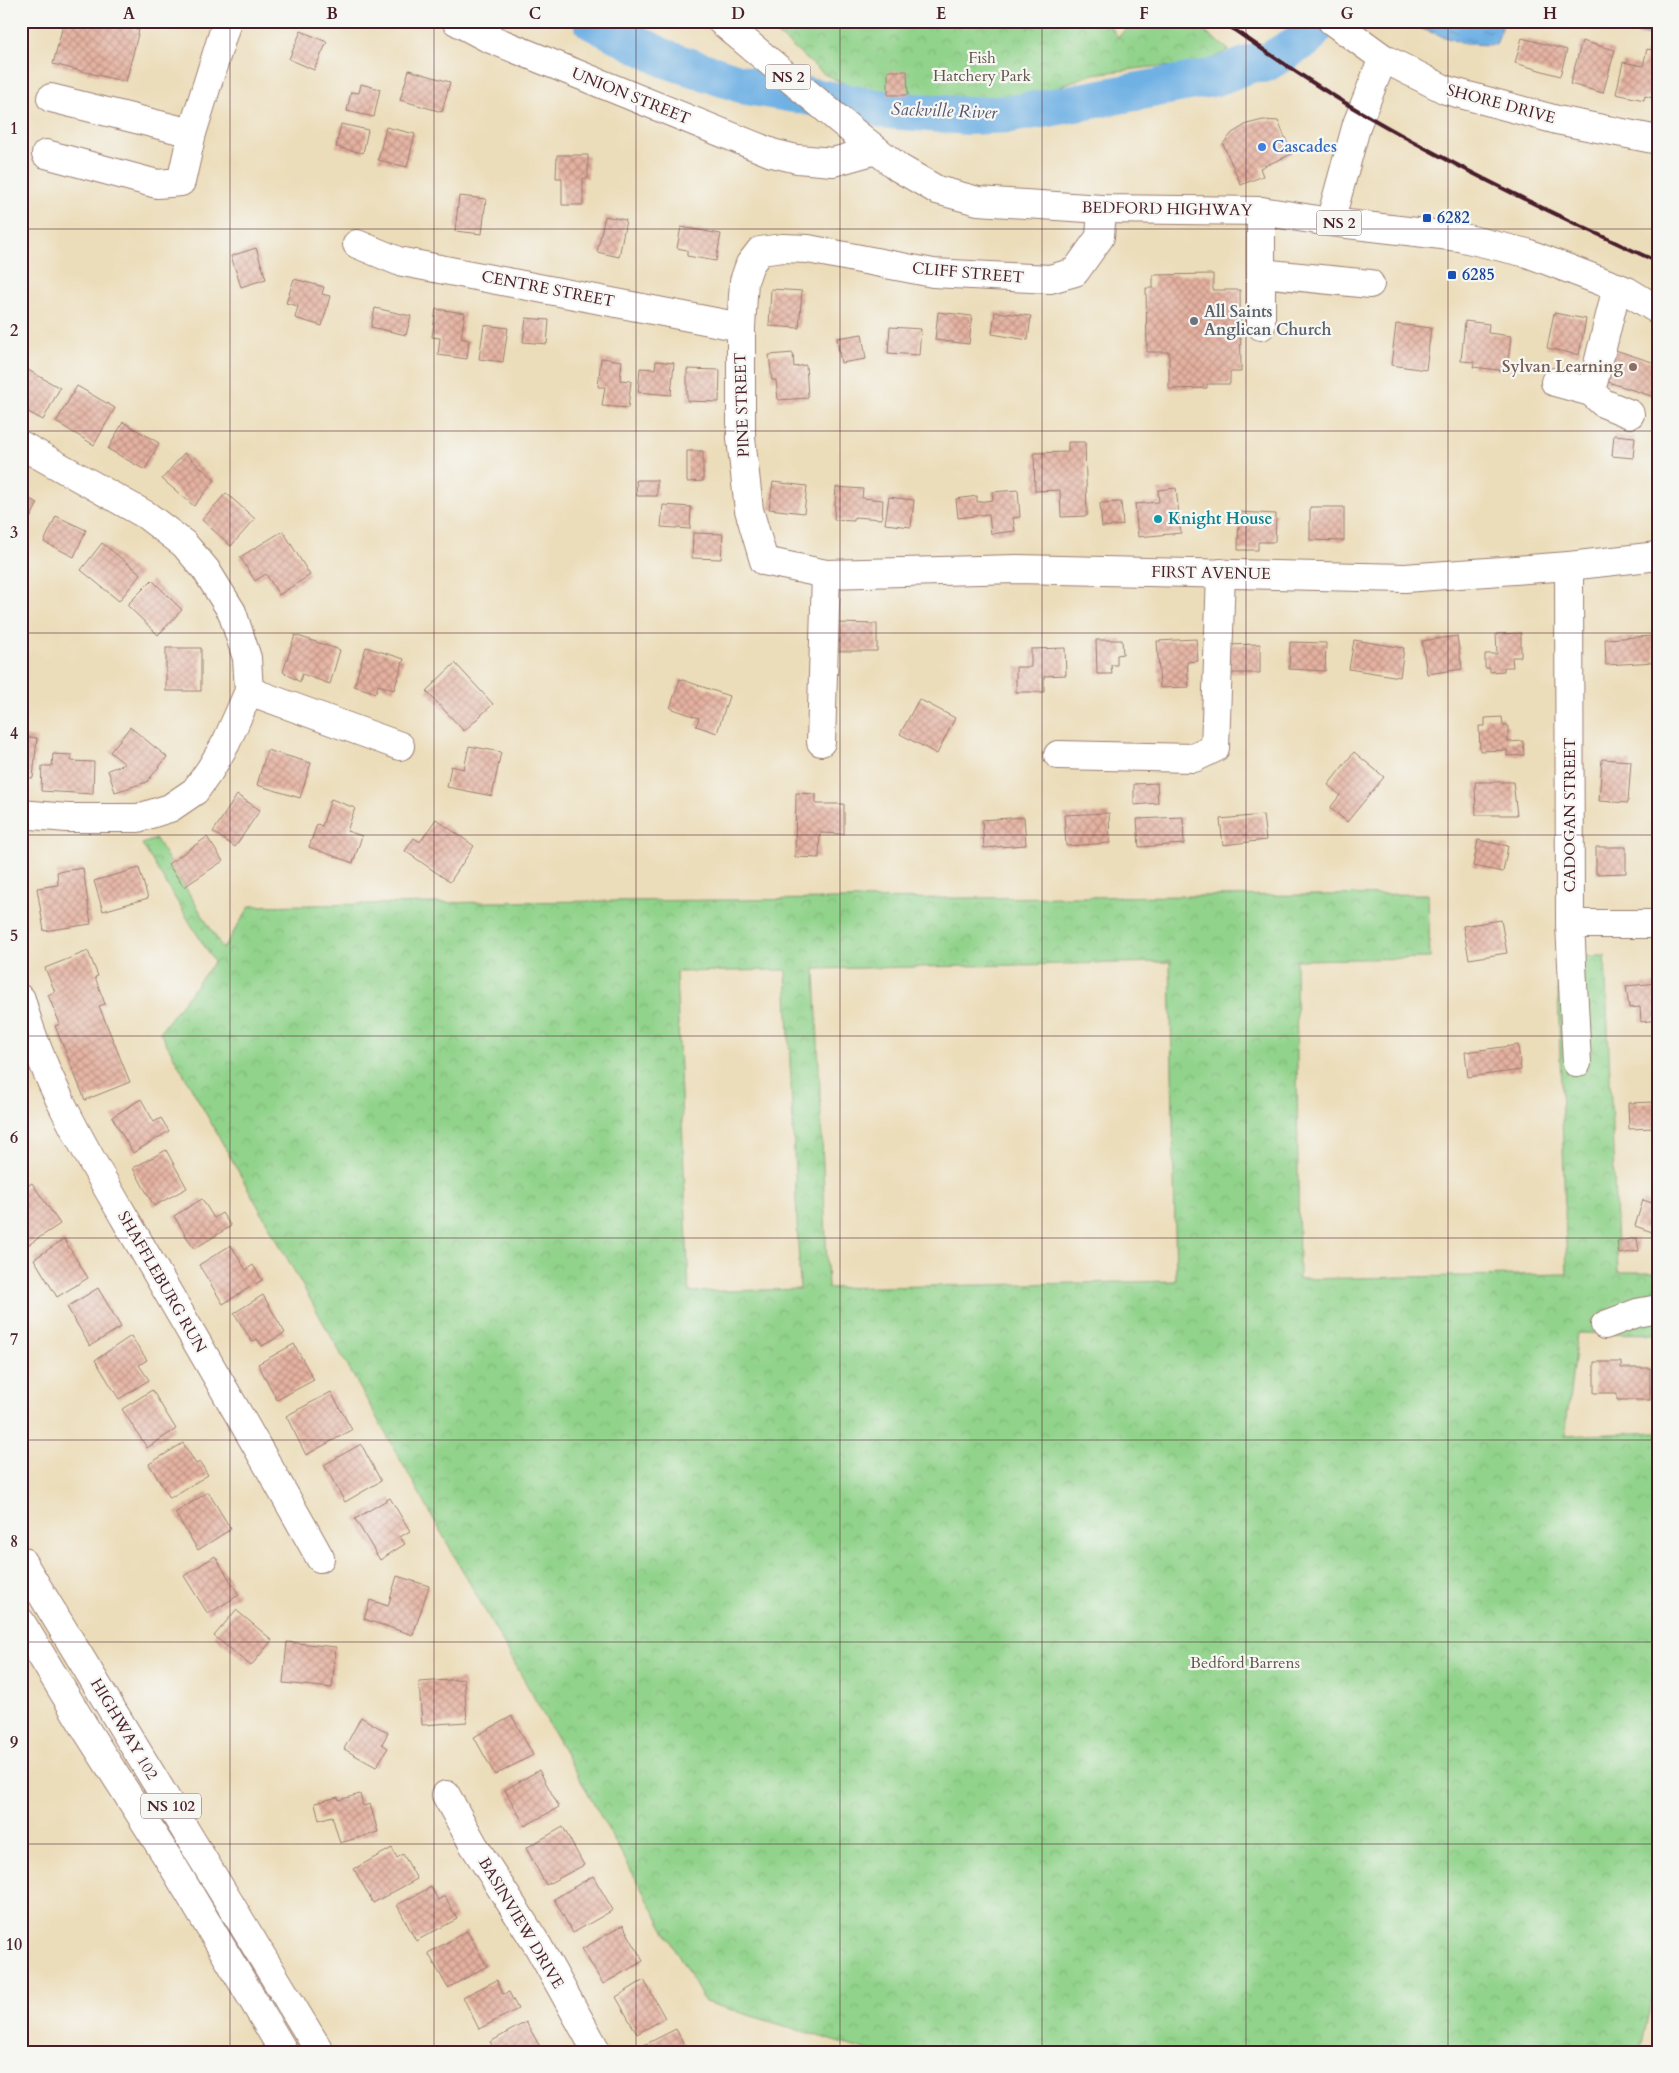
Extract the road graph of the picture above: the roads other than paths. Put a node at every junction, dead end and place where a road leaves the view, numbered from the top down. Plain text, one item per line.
1 (227, 21) edge
2 (456, 21) edge
3 (721, 21) edge
4 (1332, 21) edge
5 (1383, 58) junction
6 (50, 98) dead end
7 (192, 133) junction
8 (854, 134) junction
9 (1658, 140) edge
10 (876, 150) junction
11 (46, 154) dead end
12 (810, 160) junction
13 (1102, 209) junction
14 (1261, 211) junction
15 (1330, 222) junction
16 (357, 244) dead end
17 (760, 251) joint
18 (1261, 273) junction
19 (1370, 284) dead end
20 (1617, 287) junction
21 (1658, 310) edge
22 (1261, 326) dead end
23 (741, 327) junction
24 (1555, 382) dead end
25 (1590, 392) junction
26 (1630, 414) dead end
27 (21, 445) edge
28 (1658, 556) edge
29 (764, 561) joint
30 (1569, 566) junction
31 (1221, 573) junction
32 (826, 574) junction
33 (249, 691) junction
34 (821, 742) dead end
35 (400, 746) dead end
36 (1058, 755) dead end
37 (21, 814) edge
38 (1570, 924) junction
39 (1658, 924) edge
40 (21, 999) edge
41 (1577, 1063) dead end
42 (1658, 1309) edge
43 (1605, 1325) dead end
44 (320, 1558) dead end
45 (21, 1560) edge
46 (21, 1622) edge
47 (446, 1795) dead end
48 (284, 2052) edge
49 (320, 2052) edge
50 (596, 2052) edge

1 - 7 main road
2 - 12 main road, UNION STREET
3 - 8 main road, BEDFORD HIGHWAY / NS 2
4 - 5 main road, SHORE DRIVE
5 - 9 main road, SHORE DRIVE
5 - 15 main road
6 - 7 main road
7 - 11 main road
8 - 10 main road, BEDFORD HIGHWAY / NS 2
8 - 12 main road
10 - 12 main road, UNION STREET
10 - 13 main road, BEDFORD HIGHWAY / NS 2
13 - 14 main road, BEDFORD HIGHWAY / NS 2
13 - 17 main road, CLIFF STREET
14 - 15 main road, BEDFORD HIGHWAY / NS 2
14 - 18 main road
15 - 20 main road, BEDFORD HIGHWAY / NS 2
16 - 23 main road, CENTRE STREET
17 - 23 main road, PINE STREET
18 - 19 main road
18 - 22 main road
20 - 21 main road, BEDFORD HIGHWAY / NS 2
20 - 25 main road
23 - 29 main road, PINE STREET
24 - 25 main road
25 - 26 main road
27 - 33 main road
28 - 30 main road, FIRST AVENUE
29 - 32 main road, FIRST AVENUE
30 - 31 main road, FIRST AVENUE
30 - 38 main road, CADOGAN STREET
31 - 32 main road, FIRST AVENUE
31 - 36 main road
32 - 34 main road
33 - 35 main road
33 - 37 main road
38 - 39 main road
38 - 41 main road, CADOGAN STREET
40 - 44 main road, SHAFFLEBURG RUN
42 - 43 main road
45 - 49 main road, HIGHWAY 102 / NS 102
46 - 48 main road, HIGHWAY 102 / NS 102
47 - 50 main road, BASINVIEW DRIVE

